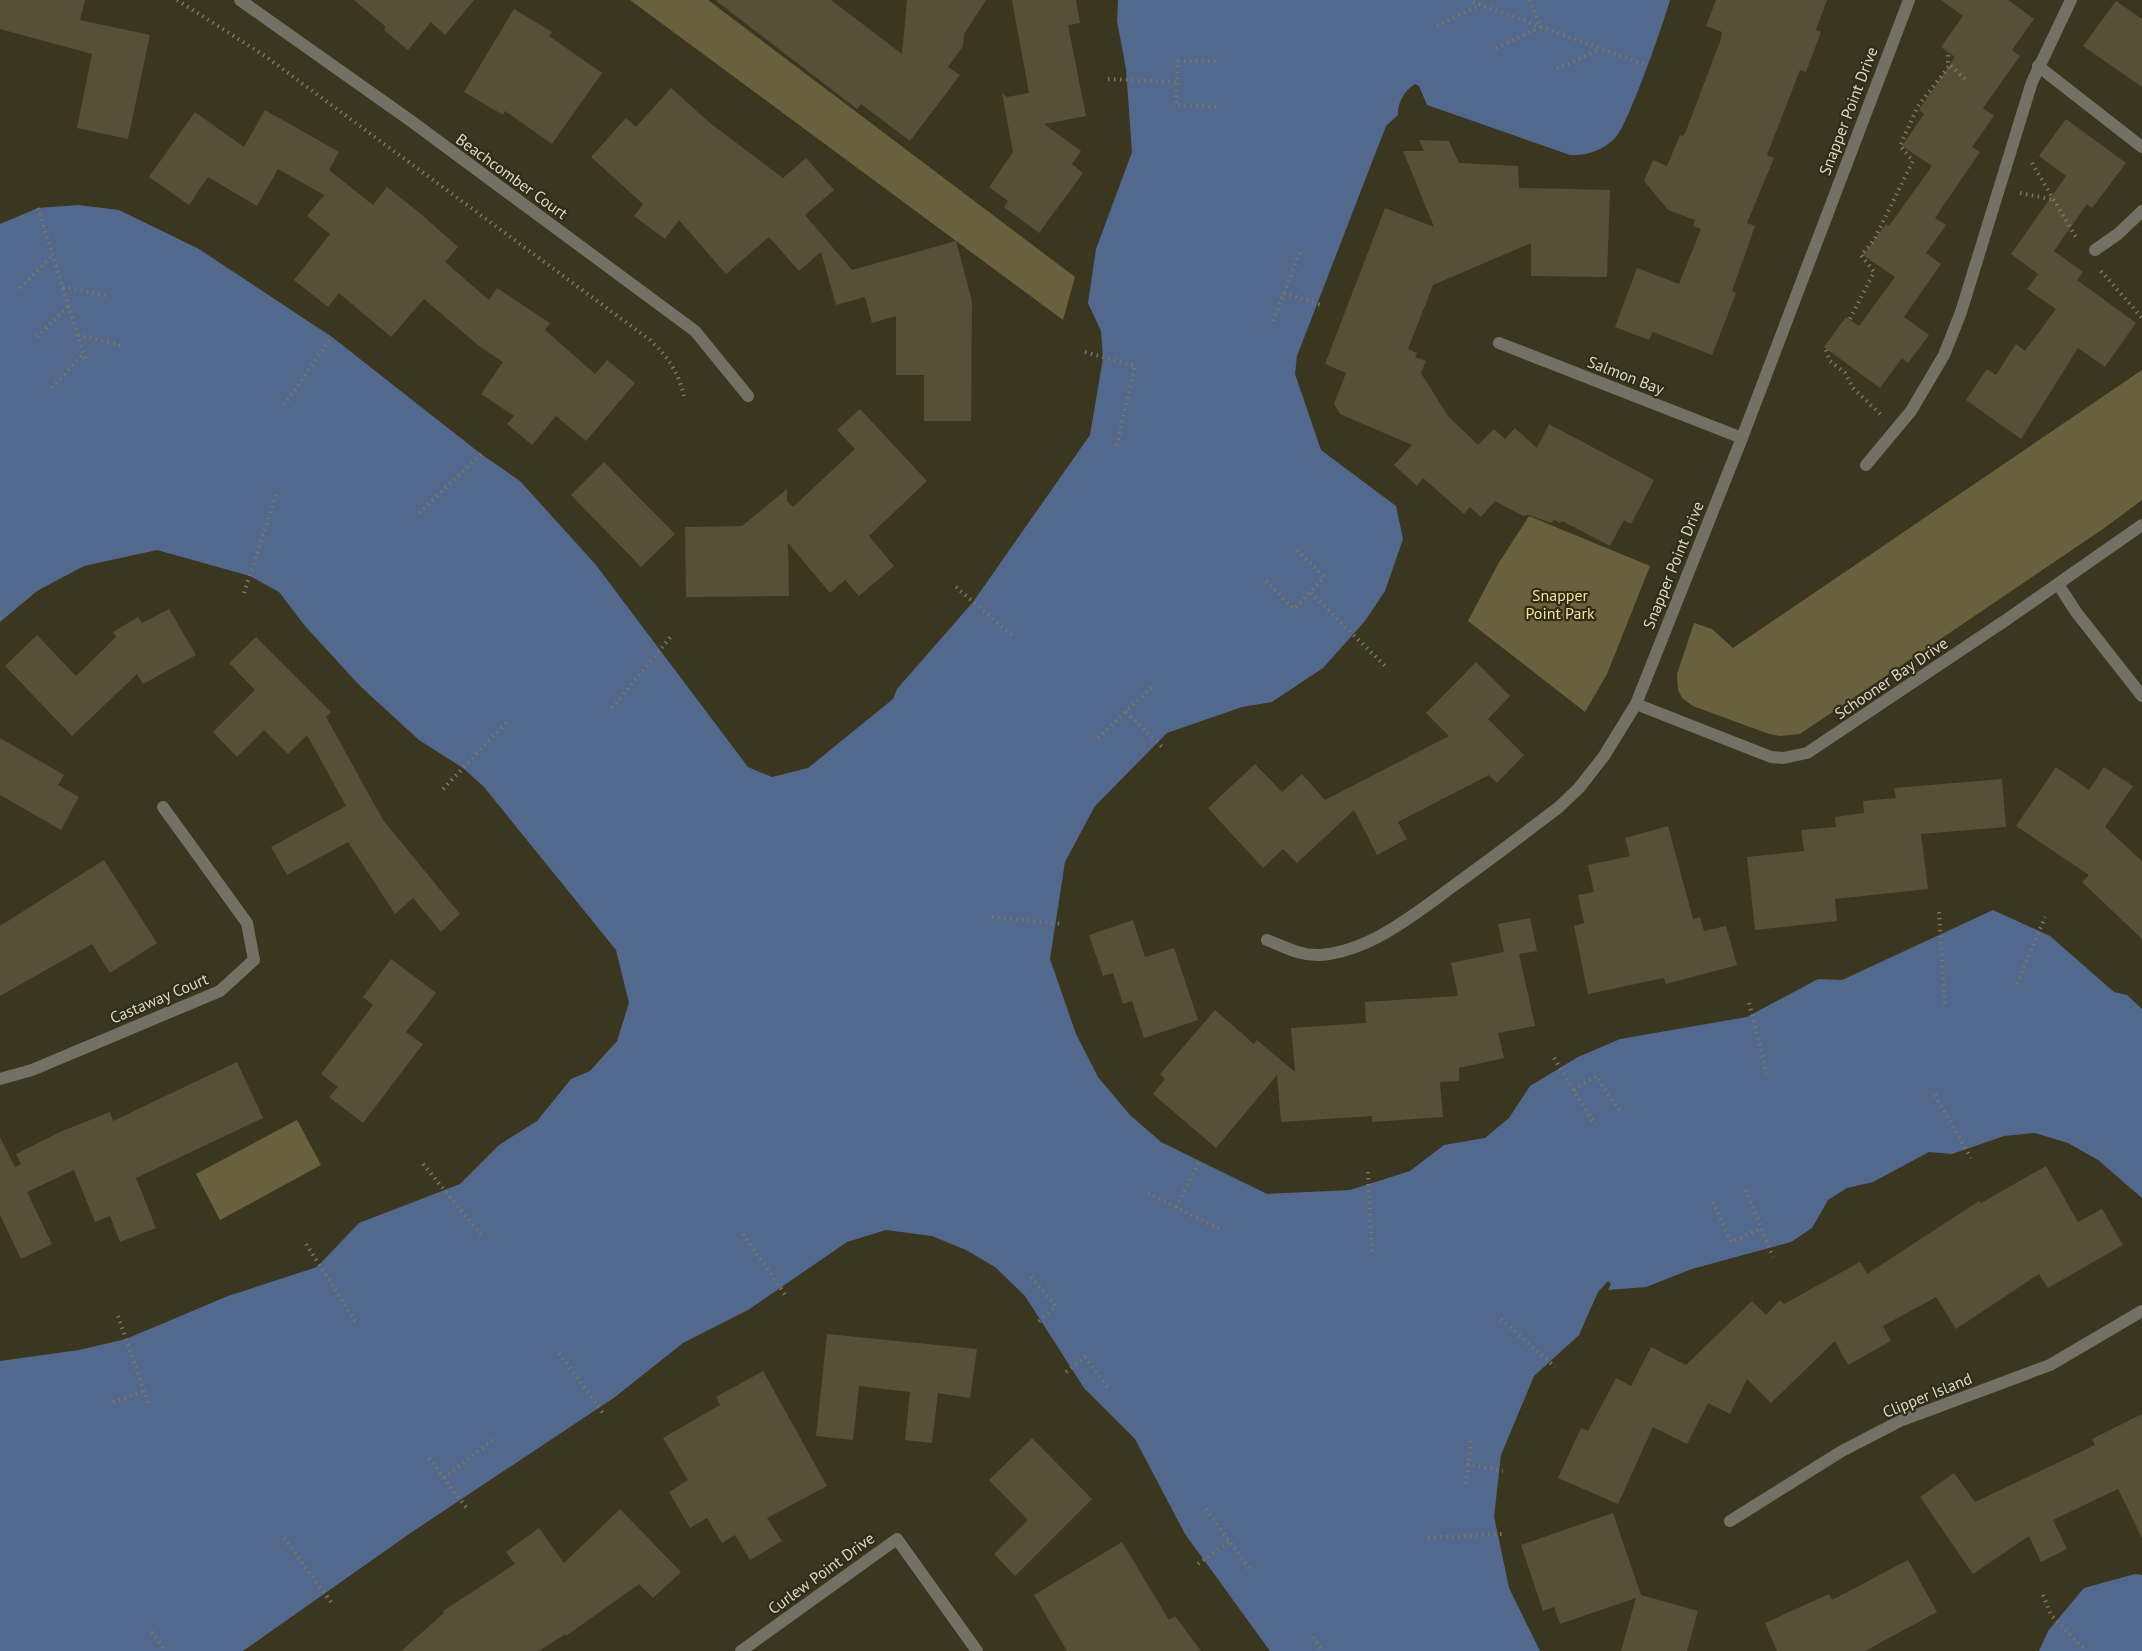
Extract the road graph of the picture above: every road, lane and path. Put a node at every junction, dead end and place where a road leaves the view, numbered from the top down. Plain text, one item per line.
1 (177, 0) edge
2 (240, 0) edge
3 (1529, 0) edge
4 (1909, 0) edge
5 (2071, 0) edge
6 (1473, 2) dead end
7 (1479, 2) edge
8 (1437, 26) dead end
9 (1541, 27) junction
10 (1497, 48) dead end
11 (1600, 49) junction
12 (1948, 55) dead end
13 (1217, 61) dead end
14 (1950, 65) junction
15 (1646, 66) dead end
16 (2038, 66) junction
17 (1557, 69) dead end
18 (1108, 79) dead end
19 (1965, 79) dead end
20 (1176, 82) junction
21 (1216, 107) dead end
22 (2142, 147) edge
23 (1999, 189) junction
24 (2055, 200) dead end
25 (38, 208) dead end
26 (2142, 211) edge
27 (1301, 249) dead end
28 (2095, 250) dead end
29 (52, 255) junction
30 (63, 286) junction
31 (20, 288) dead end
32 (1284, 292) junction
33 (109, 296) dead end
34 (69, 305) junction
35 (1321, 305) dead end
36 (1850, 319) dead end
37 (1273, 321) dead end
38 (78, 335) junction
39 (332, 337) dead end
40 (36, 338) dead end
41 (1499, 343) dead end
42 (124, 346) dead end
43 (1826, 350) dead end
44 (1085, 352) dead end
45 (84, 353) junction
46 (86, 359) dead end
47 (52, 388) dead end
48 (684, 396) dead end
49 (748, 396) dead end
50 (284, 405) dead end
51 (1897, 430) junction
52 (1742, 438) junction
53 (1116, 448) dead end
54 (481, 454) dead end
55 (1866, 465) dead end
56 (276, 495) dead end
57 (419, 513) dead end
58 (2142, 525) edge
59 (1297, 550) dead end
60 (1266, 581) dead end
61 (2058, 584) junction
62 (956, 587) dead end
63 (1310, 592) junction
64 (244, 593) dead end
65 (673, 633) dead end
66 (1014, 637) dead end
67 (1387, 668) dead end
68 (1155, 685) dead end
69 (2142, 696) edge
70 (1636, 704) junction
71 (612, 708) dead end
72 (1126, 712) junction
73 (507, 722) dead end
74 (1098, 738) dead end
75 (1163, 748) dead end
76 (443, 789) dead end
77 (163, 807) dead end
78 (1939, 912) dead end
79 (992, 917) dead end
80 (2045, 917) dead end
81 (1062, 924) dead end
82 (1267, 940) dead end
83 (2017, 984) dead end
84 (1749, 1004) dead end
85 (1945, 1005) dead end
86 (1554, 1058) dead end
87 (1767, 1074) dead end
88 (0, 1079) edge
89 (1574, 1090) junction
90 (1935, 1095) dead end
91 (1621, 1113) dead end
92 (1594, 1125) dead end
93 (1971, 1158) dead end
94 (1200, 1160) dead end
95 (423, 1164) dead end
96 (1368, 1172) dead end
97 (1746, 1190) dead end
98 (1148, 1193) dead end
99 (1713, 1202) dead end
100 (1176, 1207) junction
101 (1762, 1228) junction
102 (1219, 1229) dead end
103 (743, 1234) dead end
104 (483, 1237) dead end
105 (306, 1244) dead end
106 (1372, 1256) dead end
107 (1773, 1257) dead end
108 (1031, 1278) dead end
109 (786, 1296) dead end
110 (2142, 1311) edge
111 (118, 1316) dead end
112 (1501, 1319) dead end
113 (357, 1324) dead end
114 (1036, 1324) dead end
115 (559, 1353) dead end
116 (1555, 1367) dead end
117 (1066, 1371) dead end
118 (1108, 1388) dead end
119 (144, 1391) junction
120 (113, 1402) dead end
121 (148, 1403) dead end
122 (605, 1416) dead end
123 (495, 1438) dead end
124 (1471, 1440) dead end
125 (429, 1458) dead end
126 (1467, 1464) junction
127 (1503, 1471) dead end
128 (444, 1478) junction
129 (1466, 1484) dead end
130 (1206, 1509) dead end
131 (468, 1510) dead end
132 (1730, 1521) dead end
133 (1502, 1534) dead end
134 (284, 1538) dead end
135 (1428, 1538) dead end
136 (1230, 1541) junction
137 (1198, 1564) dead end
138 (1251, 1571) dead end
139 (2043, 1595) dead end
140 (331, 1602) dead end
141 (152, 1632) dead end
142 (1313, 1637) dead end
143 (165, 1651) edge
144 (741, 1651) edge
145 (977, 1651) edge
146 (1322, 1651) edge
147 (2086, 1651) edge

1 - 48 path
2 - 49 street, Beachcomber Court
3 - 9 path
4 - 52 street, Snapper Point Drive
5 - 16 street
6 - 7 path
7 - 8 path
7 - 9 path
9 - 10 path
9 - 11 path
11 - 15 path
11 - 17 path
12 - 14 path
13 - 20 path
14 - 19 path
14 - 36 path
16 - 22 street
16 - 23 street
18 - 20 path
20 - 21 path
23 - 24 path
23 - 51 street
25 - 29 path
26 - 28 street
27 - 32 path
29 - 30 path
29 - 31 path
30 - 33 path
30 - 34 path
32 - 35 path
32 - 37 path
34 - 38 path
34 - 40 path
38 - 42 path
38 - 45 path
39 - 50 path
41 - 52 street, Salmon Bay
43 - 51 path
44 - 53 path
45 - 46 path
45 - 47 path
51 - 55 street
52 - 70 street, Snapper Point Drive
54 - 57 path
56 - 64 path
58 - 61 street, Schooner Bay Drive
59 - 63 path
60 - 63 path
61 - 69 street
61 - 70 street, Schooner Bay Drive
62 - 66 path
63 - 67 path
65 - 71 path
68 - 72 path
70 - 82 street, Snapper Point Drive
72 - 74 path
72 - 75 path
73 - 76 path
77 - 88 street, Castaway Court
78 - 85 path
79 - 81 path
80 - 83 path
84 - 87 path
86 - 89 path
89 - 91 path
89 - 92 path
90 - 93 path
94 - 100 path
95 - 104 path
96 - 106 path
97 - 101 path
98 - 100 path
99 - 101 path
100 - 102 path
101 - 107 path
103 - 109 path
105 - 113 path
108 - 114 path
110 - 132 street, Clipper Island
111 - 119 path
112 - 116 path
115 - 122 path
117 - 118 path
119 - 120 path
119 - 121 path
123 - 128 path
124 - 126 path
125 - 128 path
126 - 127 path
126 - 129 path
128 - 131 path
130 - 136 path
133 - 135 path
134 - 140 path
136 - 137 path
136 - 138 path
139 - 147 path
141 - 143 path
142 - 146 path
144 - 145 street, Curlew Point Drive

